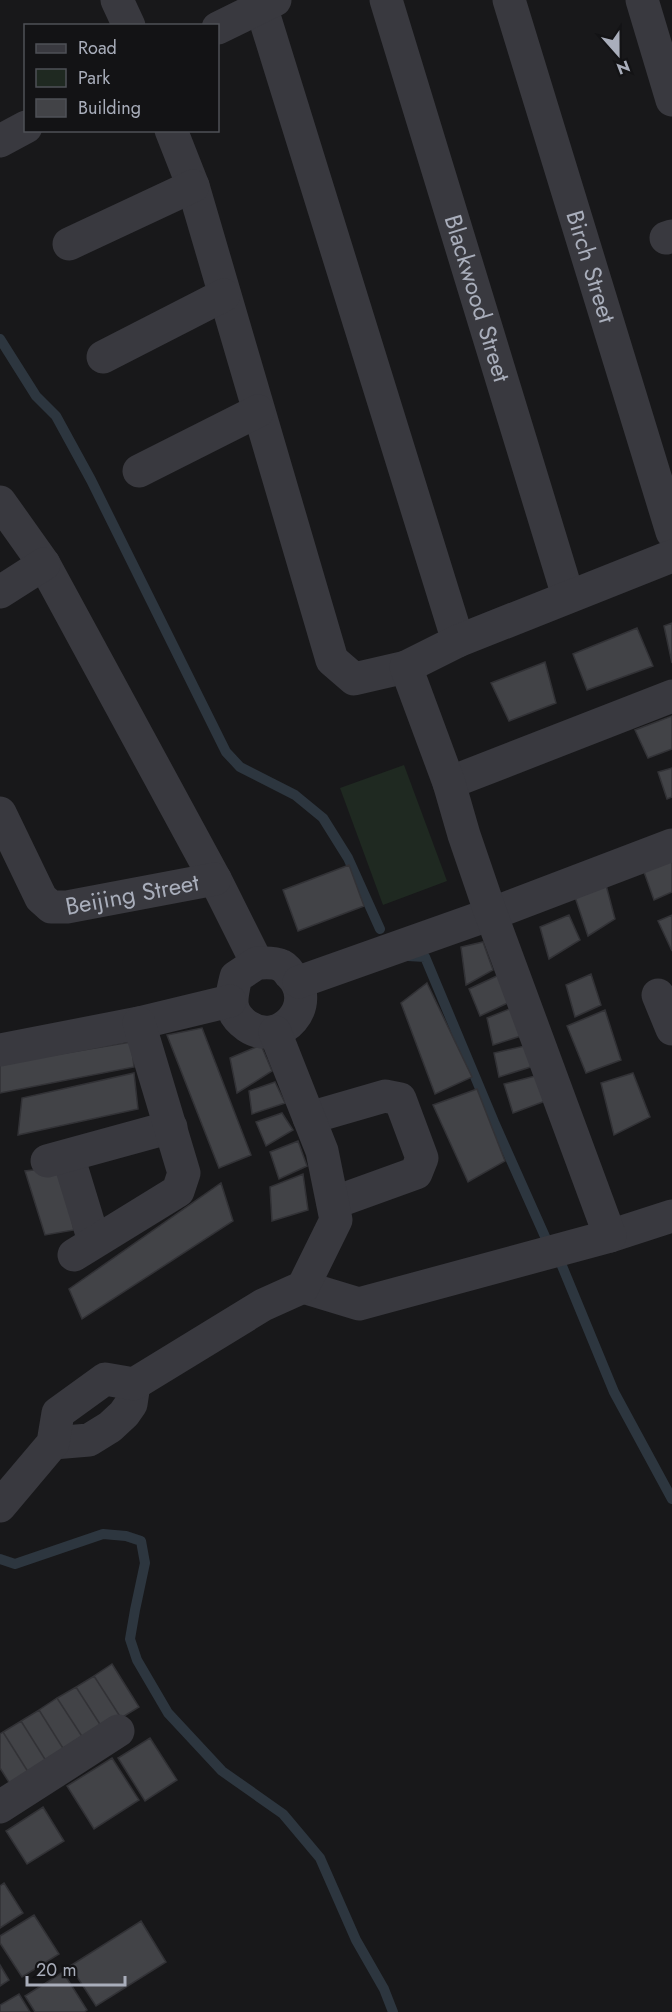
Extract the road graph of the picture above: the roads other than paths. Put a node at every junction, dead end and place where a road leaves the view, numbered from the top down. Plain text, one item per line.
1 (117, 0) edge
2 (386, 0) edge
3 (509, 0) edge
4 (642, 0) edge
5 (268, 3) edge
6 (128, 24) edge
7 (219, 28) edge
8 (672, 100) edge
9 (24, 128) edge
10 (172, 132) edge
11 (0, 141) edge
12 (193, 186) junction
13 (69, 244) dead end
14 (224, 295) junction
15 (103, 357) dead end
16 (258, 411) junction
17 (139, 471) dead end
18 (0, 502) edge
19 (672, 532) edge
20 (672, 556) edge
21 (44, 564) junction
22 (0, 592) edge
23 (568, 596) junction
24 (458, 641) junction
25 (406, 667) junction
26 (672, 696) edge
27 (449, 783) junction
28 (0, 813) edge
29 (672, 845) edge
30 (214, 879) junction
31 (491, 914) junction
32 (257, 963) junction
33 (299, 982) junction
34 (658, 995) dead end
35 (230, 1001) junction
36 (139, 1023) junction
37 (672, 1029) edge
38 (276, 1032) junction
39 (0, 1050) edge
40 (309, 1118) junction
41 (171, 1127) junction
42 (333, 1203) junction
43 (672, 1216) edge
44 (610, 1236) junction
45 (303, 1287) junction
46 (0, 1506) edge
47 (118, 1731) dead end
48 (0, 1807) edge

1 - 6 street
2 - 23 street, Blackwood Street
3 - 19 street, Birch Street
4 - 8 street
5 - 7 street
5 - 24 street
9 - 11 street
10 - 12 street
12 - 13 street
12 - 14 street
14 - 15 street
14 - 16 street
16 - 17 street
16 - 25 street
18 - 21 street
20 - 23 street
21 - 22 street
21 - 30 street
23 - 24 street
24 - 25 street
25 - 27 street
26 - 27 street
27 - 31 street
28 - 30 street, Beijing Street
29 - 31 street
30 - 32 street
31 - 33 street
31 - 44 street
32 - 33 street
32 - 35 street
33 - 38 street
34 - 37 street
35 - 36 street
35 - 38 street
36 - 39 street
36 - 41 street
38 - 40 street
40 - 42 street
40 - 42 street
41 - 41 street
42 - 45 street
43 - 44 street
44 - 45 street
45 - 46 street
47 - 48 street

